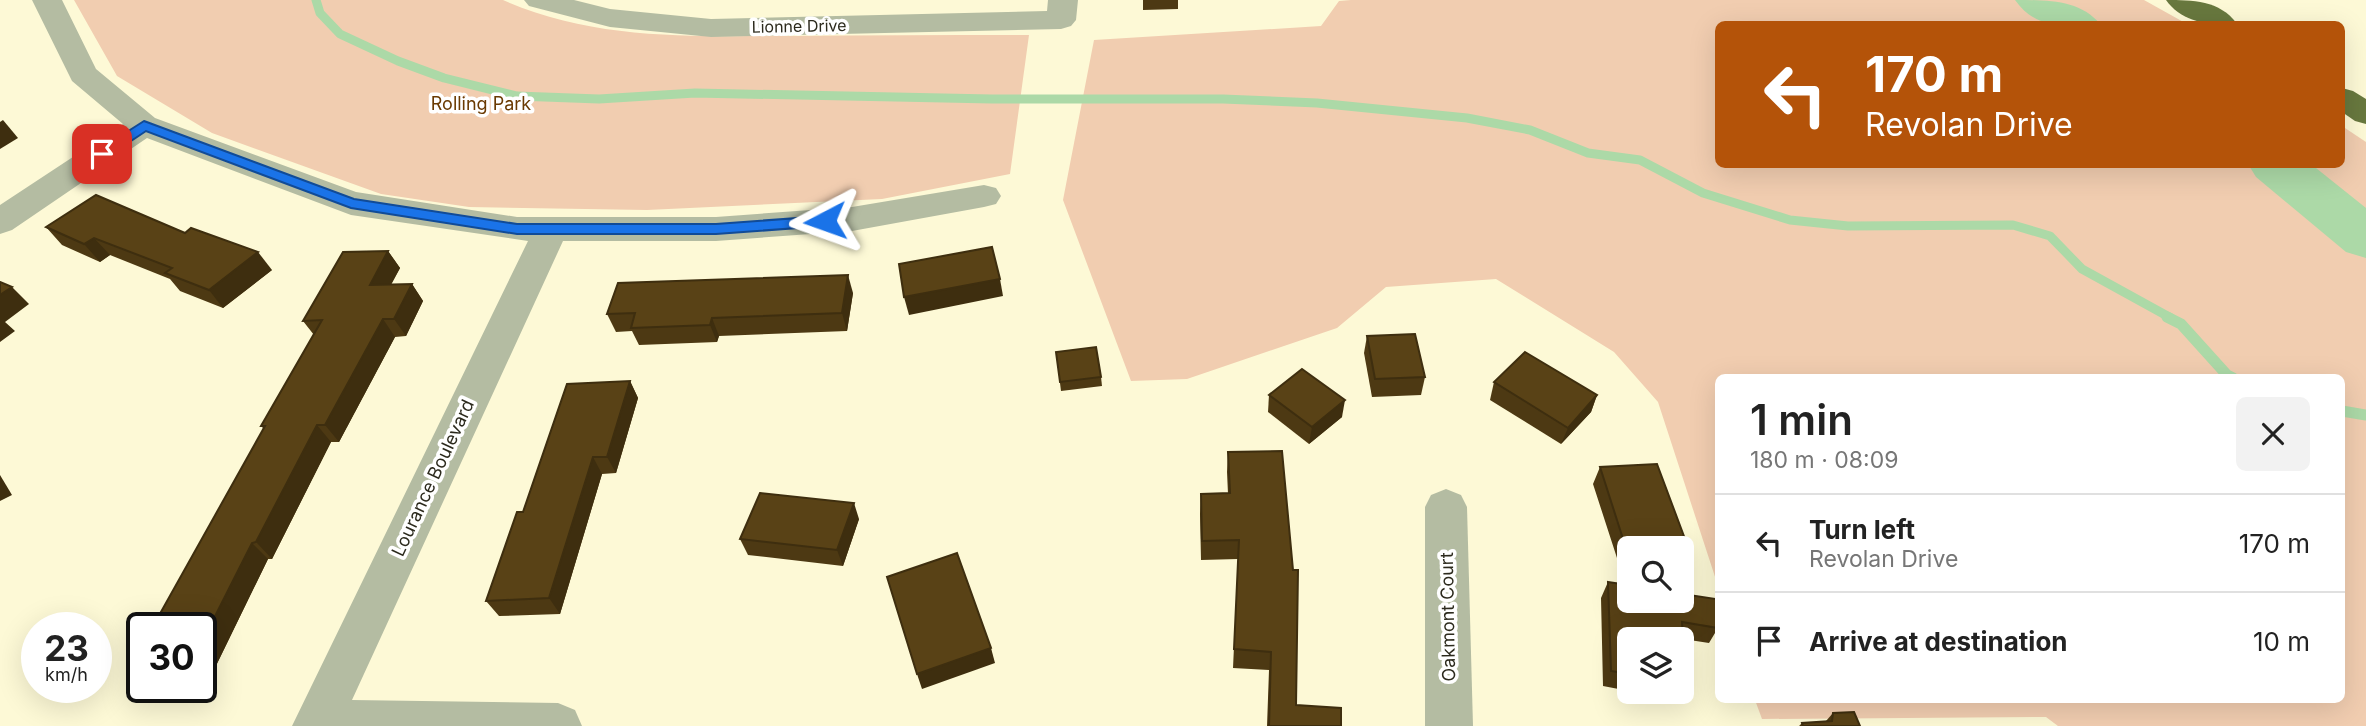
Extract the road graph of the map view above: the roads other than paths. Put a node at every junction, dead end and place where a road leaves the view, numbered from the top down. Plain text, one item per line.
1 (47, 0) edge
2 (539, 0) edge
3 (2181, 0) edge
4 (1062, 10) edge
5 (2217, 21) edge
6 (2345, 100) edge
7 (2366, 114) edge
8 (144, 125) junction
9 (984, 196) dead end
10 (0, 222) edge
11 (550, 231) junction
12 (1446, 507) dead end
13 (317, 724) edge
14 (558, 726) edge
15 (1450, 726) edge

1 - 8 street
2 - 4 street, Lionne Drive
3 - 5 highway
6 - 7 highway
8 - 10 street
8 - 11 street
9 - 11 street
11 - 13 street, Lourance Boulevard
12 - 15 street, Oakmont Court
13 - 14 street

